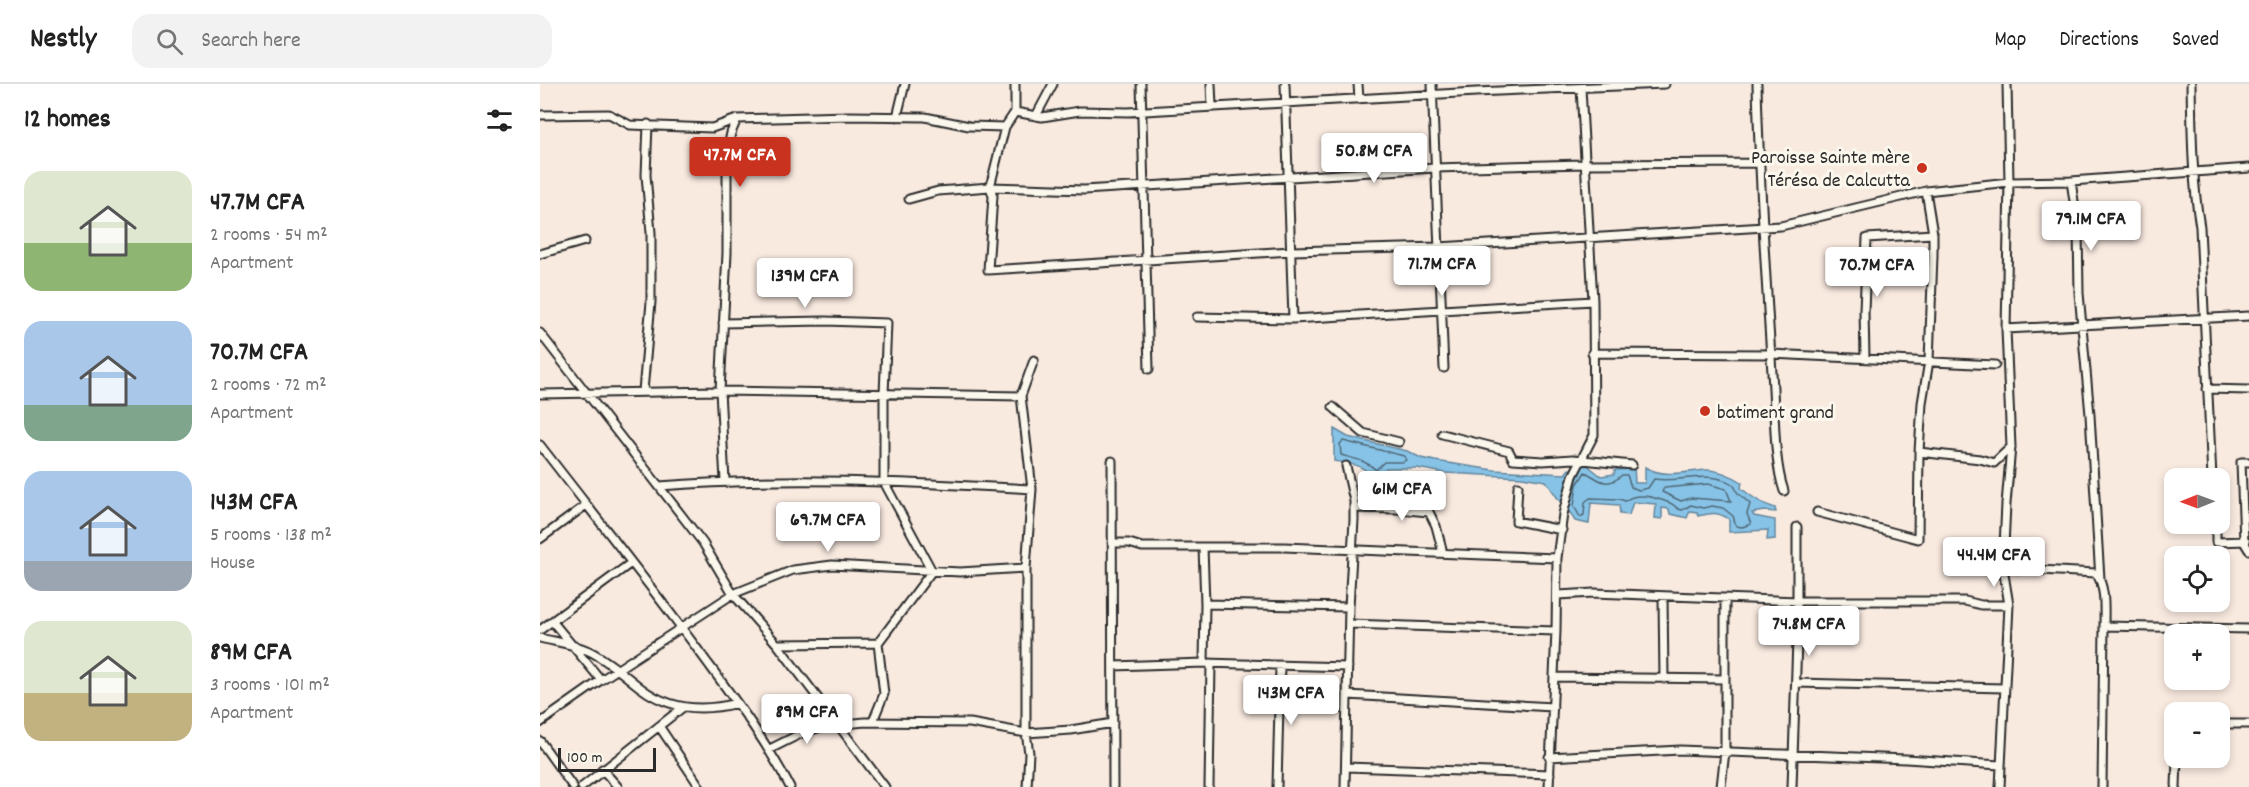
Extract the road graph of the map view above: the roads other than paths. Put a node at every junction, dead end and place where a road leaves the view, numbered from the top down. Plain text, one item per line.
1 (905, 84) edge
2 (1015, 84) edge
3 (1053, 84) edge
4 (1141, 84) edge
5 (1211, 84) edge
6 (1285, 84) edge
7 (1358, 84) edge
8 (1432, 84) edge
9 (1665, 84) edge
10 (1758, 84) edge
11 (2007, 84) edge
12 (2191, 84) edge
13 (1552, 86) edge
14 (1581, 88) junction
15 (1432, 95) junction
16 (1359, 99) junction
17 (1285, 103) junction
18 (1212, 106) junction
19 (1143, 110) junction
20 (1015, 112) junction
21 (540, 115) edge
22 (1036, 116) junction
23 (897, 117) junction
24 (737, 119) junction
25 (648, 124) junction
26 (1005, 127) junction
27 (1759, 163) junction
28 (1584, 164) junction
29 (1435, 168) junction
30 (2249, 168) edge
31 (2195, 171) junction
32 (1289, 177) junction
33 (2071, 181) junction
34 (2009, 182) junction
35 (1146, 185) junction
36 (990, 187) junction
37 (1926, 191) junction
38 (909, 199) dead end
39 (1763, 227) junction
40 (1933, 234) junction
41 (1589, 236) junction
42 (585, 241) dead end
43 (1439, 247) junction
44 (1292, 251) junction
45 (540, 254) edge
46 (1147, 261) junction
47 (1593, 301) junction
48 (1442, 309) junction
49 (2249, 316) edge
50 (1197, 317) dead end
51 (2204, 318) junction
52 (1293, 319) junction
53 (723, 323) junction
54 (2081, 325) junction
55 (2006, 329) junction
56 (540, 333) edge
57 (1592, 353) junction
58 (1771, 354) junction
59 (1865, 358) junction
60 (1034, 360) dead end
61 (1929, 361) junction
62 (1995, 365) dead end
63 (1444, 368) dead end
64 (1149, 369) dead end
65 (2207, 389) junction
66 (2249, 390) edge
67 (643, 391) junction
68 (720, 391) junction
69 (585, 393) junction
70 (540, 394) edge
71 (884, 394) junction
72 (1020, 396) junction
73 (1333, 407) dead end
74 (1442, 434) dead end
75 (1399, 442) dead end
76 (540, 446) edge
77 (2011, 447) junction
78 (1919, 452) junction
79 (1581, 460) junction
80 (1112, 461) dead end
81 (2249, 462) edge
82 (1632, 465) dead end
83 (1346, 466) dead end
84 (2211, 468) edge
85 (725, 481) junction
86 (884, 482) junction
87 (659, 486) junction
88 (1518, 486) dead end
89 (1032, 489) junction
90 (1784, 491) dead end
91 (586, 505) junction
92 (1354, 508) junction
93 (1817, 512) dead end
94 (1797, 526) dead end
95 (1562, 530) junction
96 (2216, 534) edge
97 (540, 539) edge
98 (2247, 541) edge
99 (1113, 543) junction
100 (1203, 547) junction
101 (1442, 549) dead end
102 (1353, 550) junction
103 (2249, 550) edge
104 (1557, 558) junction
105 (631, 563) junction
106 (1026, 568) junction
107 (2003, 568) junction
108 (932, 570) junction
109 (2100, 579) junction
110 (733, 594) junction
111 (1558, 595) junction
112 (1663, 597) junction
113 (1725, 598) junction
114 (1798, 601) junction
115 (1205, 604) junction
116 (2009, 605) junction
117 (1349, 607) junction
118 (552, 621) junction
119 (1348, 624) junction
120 (2104, 626) junction
121 (682, 628) junction
122 (2249, 629) edge
123 (540, 630) edge
124 (1556, 631) junction
125 (540, 638) edge
126 (878, 643) junction
127 (777, 644) junction
128 (573, 647) junction
129 (1207, 663) junction
130 (1280, 665) junction
131 (1113, 666) junction
132 (1348, 667) junction
133 (618, 669) junction
134 (1554, 677) junction
135 (1664, 679) junction
136 (1725, 679) junction
137 (601, 680) junction
138 (1796, 683) junction
139 (2004, 688) junction
140 (1348, 695) junction
141 (737, 703) junction
142 (1553, 707) junction
143 (682, 708) junction
144 (873, 722) junction
145 (540, 723) edge
146 (1113, 723) junction
147 (839, 724) junction
148 (2230, 724) edge
149 (2249, 724) edge
150 (659, 726) junction
151 (1026, 733) junction
152 (540, 741) edge
153 (770, 749) junction
154 (1725, 751) junction
155 (1793, 754) junction
156 (1550, 757) junction
157 (2000, 765) junction
158 (1346, 768) junction
159 (2177, 768) edge
160 (602, 769) junction
161 (1550, 774) junction
162 (573, 787) edge
163 (582, 787) edge
164 (618, 787) edge
165 (700, 787) edge
166 (790, 787) edge
167 (885, 787) edge
168 (1027, 787) edge
169 (1113, 787) edge
170 (1209, 787) edge
171 (1277, 787) edge
172 (1345, 787) edge
173 (1549, 787) edge
174 (1721, 787) edge
175 (1792, 787) edge
176 (2000, 787) edge
177 (2102, 787) edge
178 (2176, 787) edge

1 - 23 street
2 - 20 street
3 - 22 street
4 - 19 street
5 - 18 street
6 - 17 street
7 - 16 street
8 - 15 street
9 - 14 street
10 - 27 street
11 - 34 street
12 - 31 street
13 - 14 street
13 - 15 street
14 - 28 street
15 - 16 street
15 - 29 street
16 - 17 street
17 - 18 street
17 - 32 street
18 - 19 street
19 - 22 street
19 - 35 street
20 - 22 street
20 - 26 street
21 - 25 street
23 - 24 street
23 - 26 street
24 - 25 street
24 - 53 street
25 - 67 street
26 - 36 street
27 - 28 street
27 - 39 street
28 - 29 street
28 - 41 street
29 - 32 street
29 - 43 street
30 - 31 street
31 - 33 street
31 - 51 street
32 - 35 street
32 - 44 street
33 - 34 street
33 - 54 street
34 - 37 street
34 - 55 street
35 - 36 street
35 - 46 street
36 - 38 street
36 - 46 street
37 - 39 street
37 - 40 street
39 - 41 street
39 - 58 street
40 - 59 street
40 - 61 street
41 - 43 street
41 - 47 street
42 - 45 street
43 - 44 street
43 - 48 street
44 - 46 street
44 - 52 street
46 - 64 street
47 - 48 street
47 - 57 street
48 - 52 street
48 - 63 street
49 - 51 street
50 - 52 street
51 - 54 street
51 - 65 street
53 - 68 street
53 - 71 street
54 - 55 street
54 - 109 street
55 - 77 street
56 - 69 street
57 - 58 street
57 - 79 street
58 - 59 street
58 - 90 street
59 - 61 street
60 - 72 street
61 - 62 street
61 - 78 street
65 - 66 street
65 - 84 street
67 - 68 street
67 - 69 street
68 - 71 street
68 - 85 street
69 - 70 street
69 - 87 street
71 - 72 street
71 - 86 street
72 - 89 street
73 - 75 street
74 - 79 street
76 - 91 street
77 - 78 street
77 - 107 street
78 - 93 street
79 - 82 street
79 - 95 street
80 - 99 street
81 - 98 street
83 - 92 street
85 - 86 street
85 - 87 street
86 - 89 street
86 - 108 street
87 - 110 street
88 - 95 street
89 - 106 street
91 - 97 street
91 - 105 street
92 - 101 street
92 - 102 street
94 - 114 street
95 - 104 street
96 - 98 street
98 - 103 street
99 - 100 street
99 - 131 street
100 - 102 street
100 - 115 street
102 - 104 street
102 - 117 street
104 - 111 street
105 - 118 street
105 - 121 street
106 - 108 street
106 - 151 street
107 - 109 street
107 - 116 street
108 - 110 street
108 - 126 street
109 - 120 street
110 - 121 street
110 - 127 street
111 - 112 street
111 - 124 street
112 - 113 street
112 - 135 street
113 - 114 street
113 - 136 street
114 - 116 street
114 - 138 street
115 - 117 street
115 - 129 street
116 - 139 street
117 - 119 street
118 - 123 street
118 - 128 street
119 - 124 street
119 - 132 street
120 - 122 street
120 - 177 street
121 - 133 street
121 - 141 street
124 - 134 street
125 - 128 street
126 - 127 street
126 - 144 street
127 - 147 street
128 - 133 street
128 - 137 street
129 - 130 street
129 - 131 street
129 - 170 street
130 - 132 street
130 - 171 street
131 - 146 street
132 - 140 street
133 - 137 street
133 - 143 street
134 - 135 street
134 - 142 street
135 - 136 street
136 - 154 street
137 - 145 street
138 - 139 street
138 - 155 street
139 - 157 street
140 - 142 street
140 - 158 street
141 - 143 street
141 - 153 street
142 - 156 street
143 - 150 street
144 - 147 street
144 - 151 street
146 - 151 street
146 - 169 street
147 - 153 street
147 - 167 street
148 - 149 street
150 - 160 street
150 - 165 street
151 - 168 street
152 - 162 street
153 - 166 street
154 - 155 street
154 - 156 street
154 - 174 street
155 - 157 street
155 - 175 street
156 - 161 street
157 - 176 street
158 - 161 street
158 - 172 street
159 - 178 street
160 - 163 street
160 - 164 street
161 - 173 street

